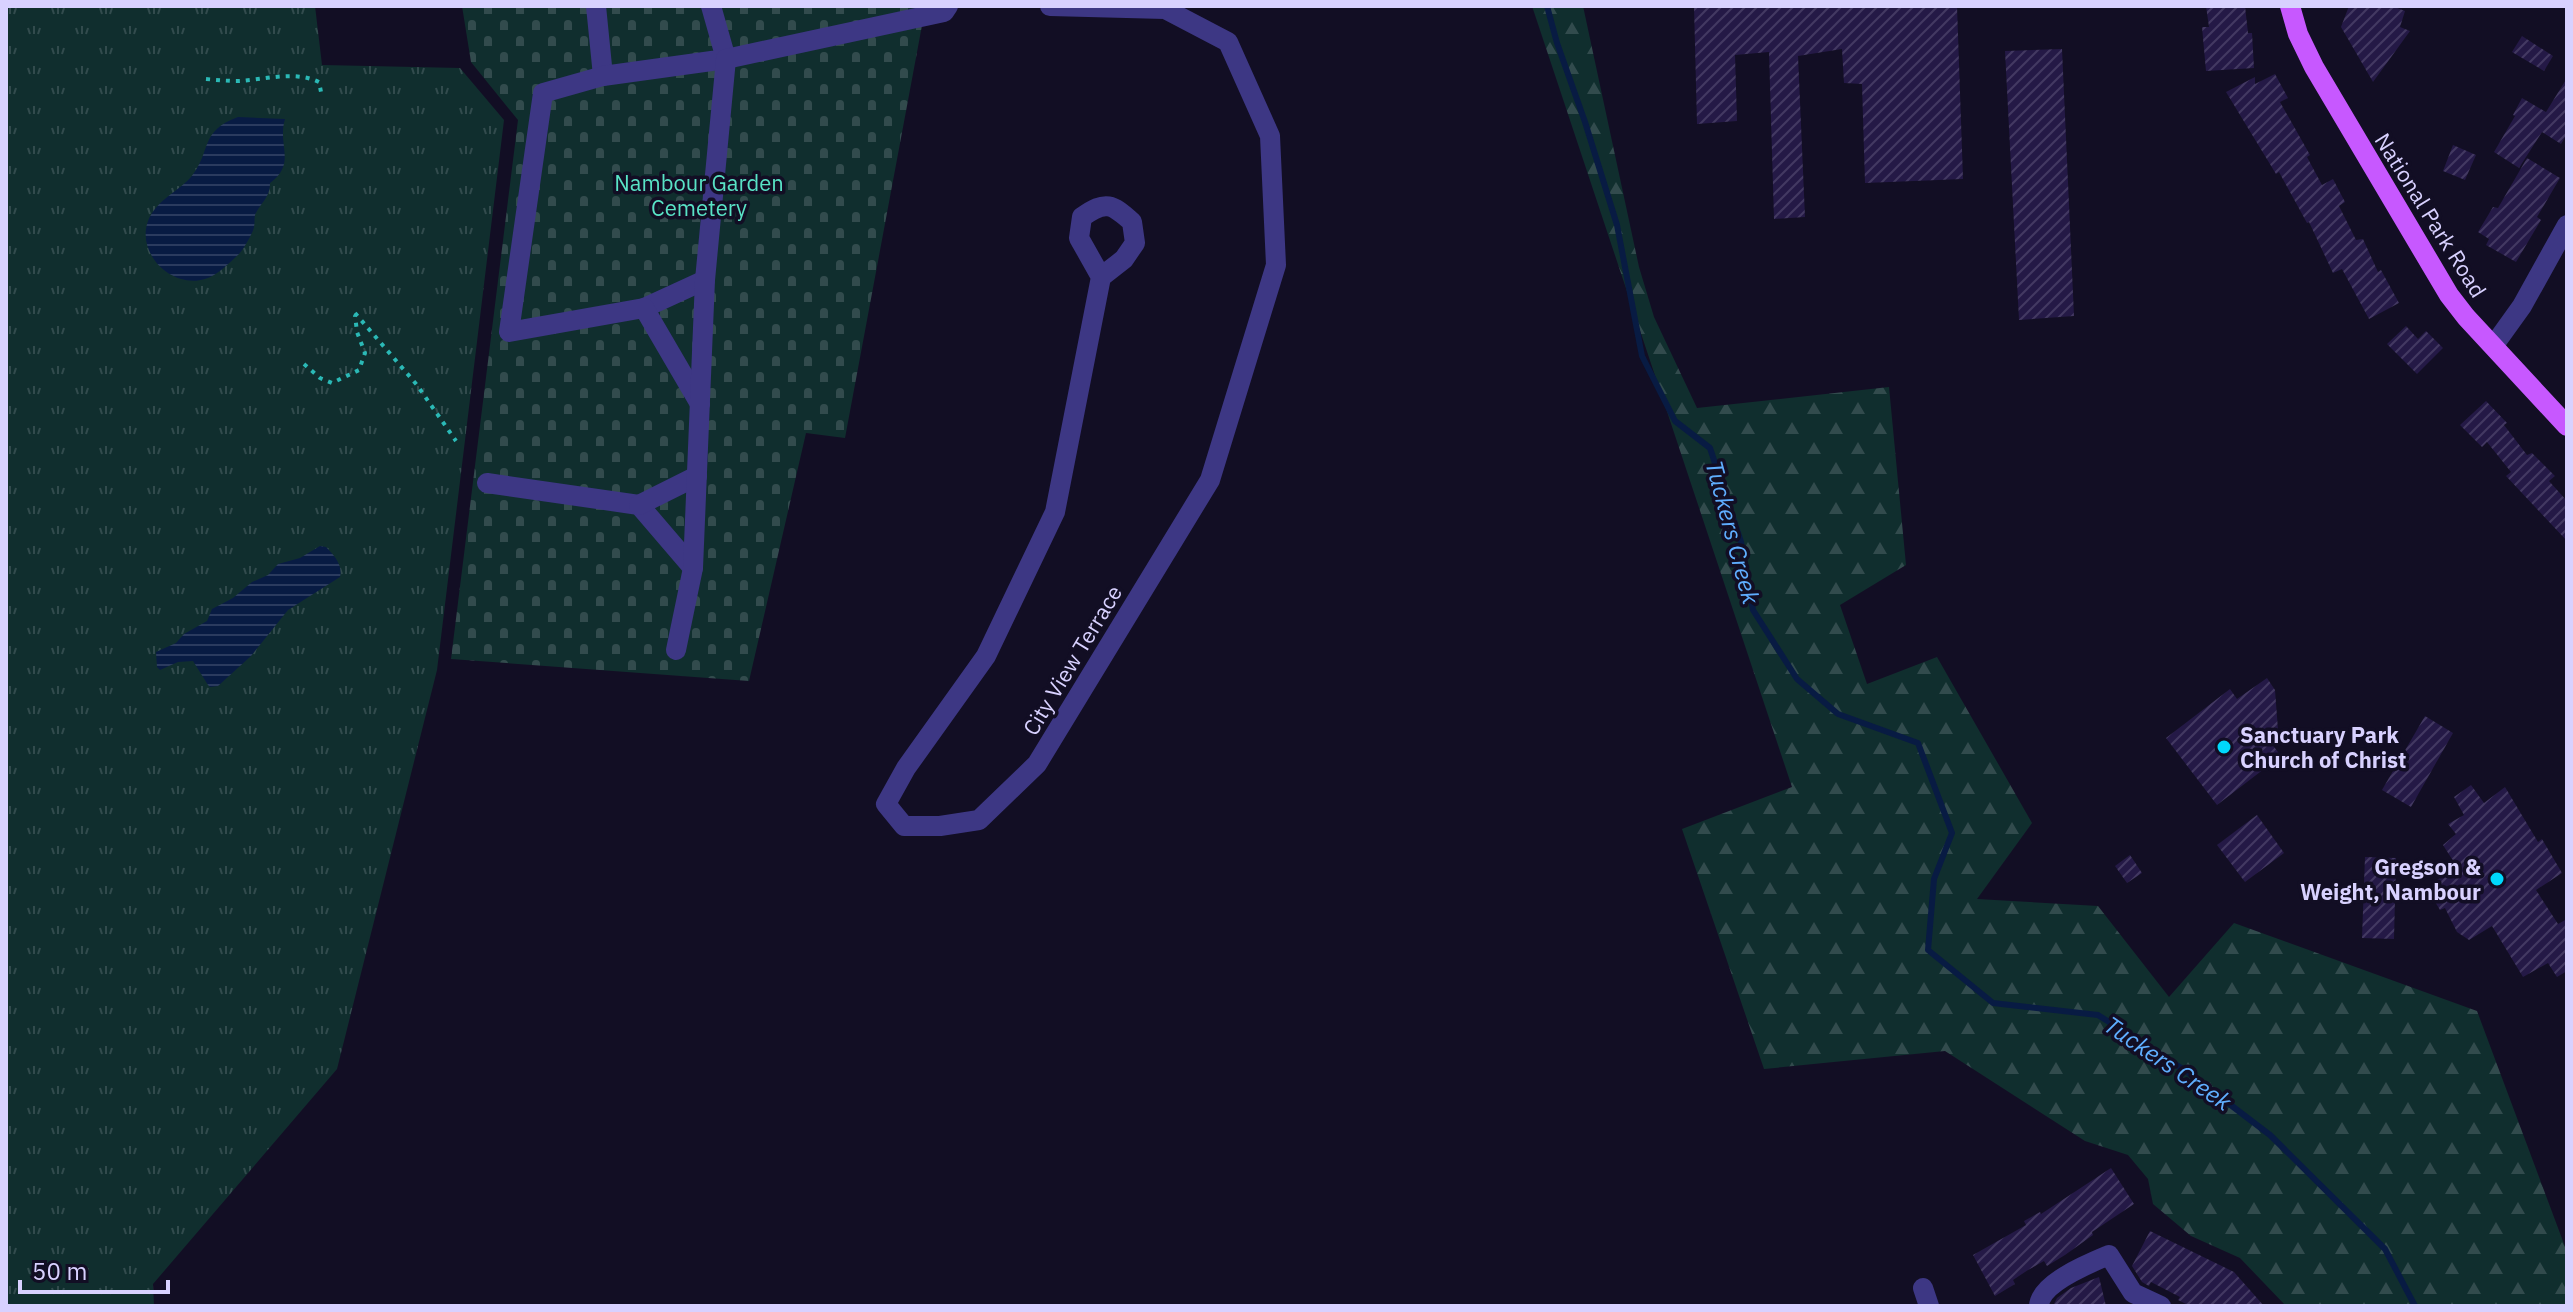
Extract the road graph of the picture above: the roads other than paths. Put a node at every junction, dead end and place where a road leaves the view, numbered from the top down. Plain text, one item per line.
1 (596, 6) edge
2 (711, 6) edge
3 (948, 6) edge
4 (1050, 6) edge
5 (2290, 6) edge
6 (726, 59) junction
7 (603, 76) junction
8 (2567, 225) edge
9 (1101, 277) dead end
10 (705, 280) junction
11 (644, 308) junction
12 (2494, 345) junction
13 (700, 404) junction
14 (2567, 426) edge
15 (697, 476) junction
16 (487, 483) dead end
17 (639, 505) junction
18 (693, 568) junction
19 (676, 650) dead end
20 (2039, 1306) edge
21 (2161, 1306) edge

1 - 7 street
2 - 6 street
3 - 6 street
4 - 9 street, City View Terrace
5 - 12 main road, National Park Road
6 - 7 street
6 - 10 street
7 - 11 street
8 - 12 street
10 - 11 street
10 - 13 street
11 - 13 street
12 - 14 main road, National Park Road
13 - 15 street
15 - 17 street
15 - 18 street
16 - 17 street
17 - 18 street
18 - 19 street
20 - 21 street

